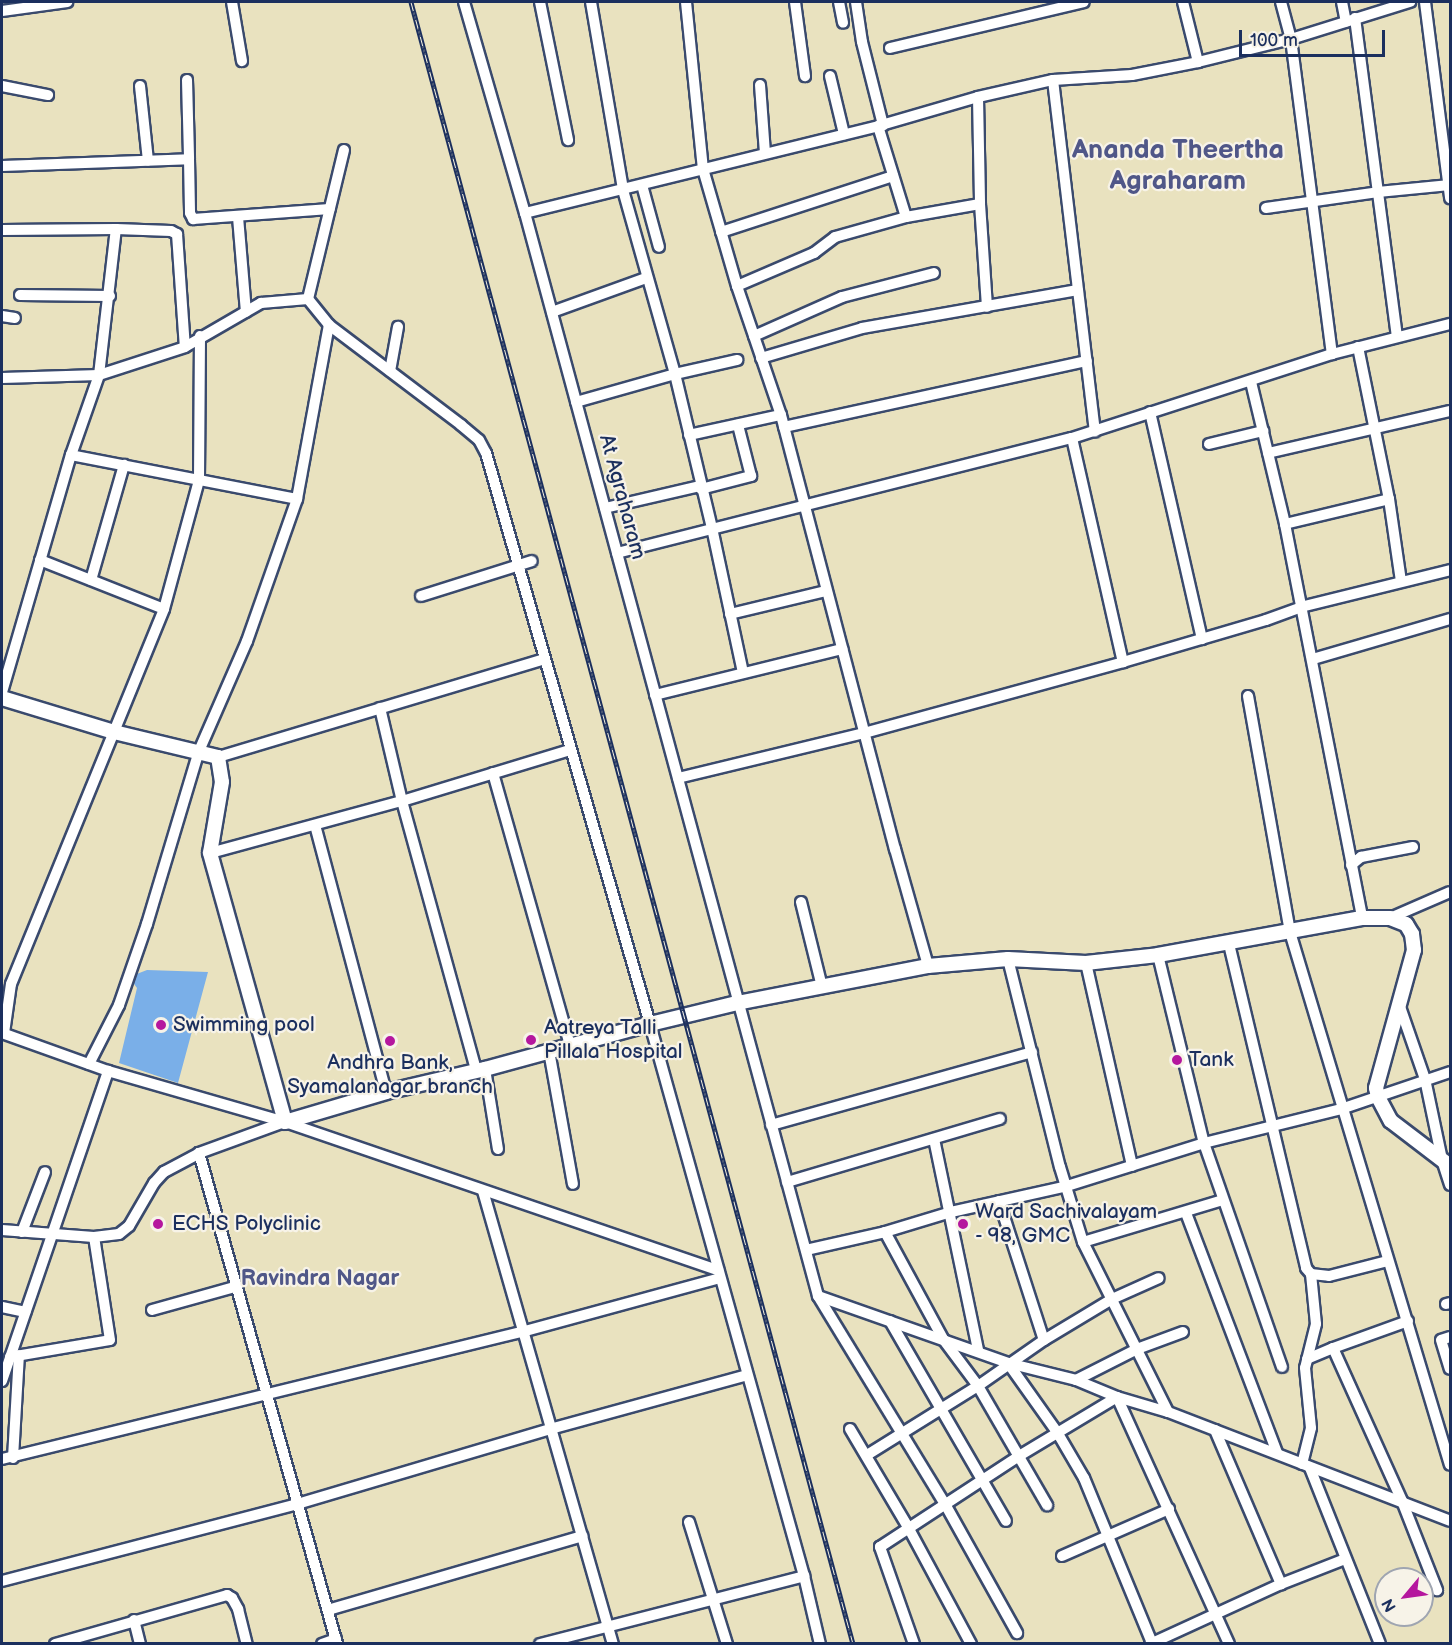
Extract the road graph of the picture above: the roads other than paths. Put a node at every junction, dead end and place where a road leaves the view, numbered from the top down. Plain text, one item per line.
1 (67, 2) edge
2 (232, 2) edge
3 (464, 2) edge
4 (540, 2) edge
5 (591, 2) edge
6 (686, 2) edge
7 (795, 2) edge
8 (839, 2) edge
9 (856, 2) edge
10 (1084, 2) edge
11 (1183, 2) edge
12 (1281, 2) edge
13 (1342, 2) edge
14 (1407, 2) edge
15 (1425, 2) edge
16 (2, 11) edge
17 (1351, 20) junction
18 (843, 23) dead end
19 (1291, 39) junction
20 (890, 48) dead end
21 (242, 60) dead end
22 (1198, 62) junction
23 (830, 75) dead end
24 (806, 76) dead end
25 (187, 80) dead end
26 (1053, 81) junction
27 (2, 86) edge
28 (140, 86) dead end
29 (760, 86) dead end
30 (48, 95) dead end
31 (978, 97) junction
32 (881, 125) junction
33 (844, 134) junction
34 (568, 140) dead end
35 (344, 150) dead end
36 (765, 153) junction
37 (189, 159) junction
38 (148, 161) junction
39 (2, 166) edge
40 (703, 169) junction
41 (893, 176) junction
42 (642, 185) junction
43 (1450, 186) edge
44 (623, 190) junction
45 (1378, 192) junction
46 (1450, 198) edge
47 (1313, 200) junction
48 (980, 204) junction
49 (1266, 208) dead end
50 (330, 209) junction
51 (525, 213) junction
52 (238, 217) junction
53 (906, 218) junction
54 (116, 229) junction
55 (2, 230) edge
56 (720, 232) junction
57 (659, 247) dead end
58 (933, 273) dead end
59 (646, 278) junction
60 (737, 286) junction
61 (1078, 290) junction
62 (20, 295) dead end
63 (110, 296) junction
64 (308, 299) junction
65 (987, 306) junction
66 (246, 312) junction
67 (552, 312) junction
68 (2, 316) edge
69 (15, 318) dead end
70 (1450, 324) edge
71 (329, 325) junction
72 (398, 327) dead end
73 (200, 336) junction
74 (754, 336) junction
75 (1397, 336) junction
76 (185, 347) junction
77 (1358, 347) junction
78 (1332, 354) junction
79 (761, 358) junction
80 (737, 360) dead end
81 (1087, 361) junction
82 (390, 371) junction
83 (675, 374) junction
84 (99, 375) junction
85 (2, 378) edge
86 (1251, 381) junction
87 (576, 402) junction
88 (1450, 411) edge
89 (1150, 412) junction
90 (781, 415) junction
91 (738, 425) junction
92 (784, 427) junction
93 (1374, 428) junction
94 (1095, 431) junction
95 (1263, 431) junction
96 (689, 435) junction
97 (1072, 438) junction
98 (1209, 444) dead end
99 (1268, 453) junction
100 (70, 455) junction
101 (124, 465) junction
102 (199, 480) junction
103 (701, 487) junction
104 (1389, 499) junction
105 (297, 500) junction
106 (805, 505) junction
107 (605, 508) junction
108 (1285, 524) junction
109 (712, 528) junction
110 (617, 554) junction
111 (40, 560) junction
112 (532, 561) dead end
113 (517, 565) junction
114 (1450, 570) edge
115 (91, 580) junction
116 (1401, 581) junction
117 (826, 591) junction
118 (421, 596) dead end
119 (1301, 607) junction
120 (164, 609) junction
121 (730, 614) junction
122 (1450, 619) edge
123 (1202, 639) junction
124 (842, 649) junction
125 (543, 659) junction
126 (1313, 659) junction
127 (1123, 662) junction
128 (743, 673) junction
129 (2, 692) edge
130 (655, 695) junction
131 (1248, 696) dead end
132 (2, 698) edge
133 (380, 708) junction
134 (114, 732) junction
135 (864, 733) junction
136 (570, 750) junction
137 (199, 751) junction
138 (218, 757) junction
139 (493, 773) junction
140 (678, 778) junction
141 (402, 801) junction
142 (315, 825) junction
143 (1413, 847) dead end
144 (210, 853) junction
145 (1351, 865) junction
146 (1450, 894) edge
147 (801, 902) dead end
148 (1362, 918) junction
149 (1390, 918) junction
150 (1290, 932) junction
151 (1229, 944) junction
152 (1158, 955) junction
153 (1008, 959) junction
154 (1086, 963) junction
155 (928, 966) junction
156 (822, 987) junction
157 (737, 1003) junction
158 (1399, 1004) junction
159 (650, 1024) junction
160 (3, 1033) edge
161 (570, 1045) junction
162 (549, 1051) junction
163 (1032, 1052) junction
164 (89, 1064) junction
165 (481, 1070) junction
166 (108, 1071) junction
167 (1450, 1072) edge
168 (1425, 1079) junction
169 (386, 1092) junction
170 (1378, 1097) junction
171 (1341, 1109) junction
172 (1000, 1119) dead end
173 (285, 1122) junction
174 (771, 1125) junction
175 (1272, 1126) junction
176 (934, 1139) junction
177 (1204, 1143) junction
178 (498, 1149) dead end
179 (199, 1153) junction
180 (1446, 1163) edge
181 (1132, 1166) junction
182 (45, 1172) dead end
183 (787, 1182) junction
184 (573, 1184) dead end
185 (1450, 1185) edge
186 (1067, 1186) junction
187 (483, 1191) junction
188 (1223, 1200) junction
189 (999, 1201) junction
190 (951, 1212) junction
191 (1186, 1213) junction
192 (2, 1230) edge
193 (22, 1232) junction
194 (885, 1232) junction
195 (52, 1234) junction
196 (94, 1237) junction
197 (1083, 1242) junction
198 (806, 1250) junction
199 (1389, 1261) junction
200 (719, 1274) junction
201 (1316, 1275) junction
202 (1159, 1278) dead end
203 (238, 1286) junction
204 (818, 1296) junction
205 (1112, 1299) junction
206 (2, 1307) edge
207 (152, 1310) dead end
208 (25, 1312) junction
209 (890, 1321) junction
210 (1408, 1322) junction
211 (525, 1331) junction
212 (1183, 1332) dead end
213 (1450, 1337) edge
214 (943, 1339) junction
215 (1044, 1340) junction
216 (1333, 1348) junction
217 (1137, 1349) junction
218 (978, 1350) junction
219 (14, 1356) junction
220 (1307, 1359) junction
221 (1008, 1363) junction
222 (1282, 1366) dead end
223 (1450, 1369) edge
224 (747, 1375) junction
225 (1076, 1380) junction
226 (2, 1381) edge
227 (978, 1386) junction
228 (268, 1395) junction
229 (1117, 1397) junction
230 (939, 1409) junction
231 (1168, 1412) junction
232 (550, 1429) junction
233 (850, 1429) dead end
234 (1215, 1430) junction
235 (1057, 1432) junction
236 (900, 1435) junction
237 (1277, 1453) junction
238 (867, 1455) junction
239 (1019, 1456) junction
240 (7, 1458) edge
241 (1302, 1464) junction
242 (1450, 1465) edge
243 (981, 1480) junction
244 (1402, 1501) junction
245 (297, 1504) junction
246 (945, 1504) junction
247 (1047, 1504) dead end
248 (1169, 1509) junction
249 (1005, 1521) dead end
250 (1450, 1521) edge
251 (689, 1522) dead end
252 (908, 1527) junction
253 (582, 1536) junction
254 (1108, 1537) junction
255 (1062, 1556) dead end
256 (1345, 1560) junction
257 (804, 1576) junction
258 (2, 1581) edge
259 (1281, 1584) junction
260 (1437, 1590) dead end
261 (713, 1599) junction
262 (328, 1611) junction
263 (1216, 1613) junction
264 (134, 1620) junction
265 (608, 1624) junction
266 (1017, 1633) dead end
267 (76, 1641) edge
268 (337, 1641) edge
269 (1151, 1643) edge
270 (55, 1644) edge
271 (140, 1644) edge
272 (247, 1644) edge
273 (322, 1644) edge
274 (540, 1644) edge
275 (613, 1644) edge
276 (727, 1644) edge
277 (820, 1644) edge
278 (914, 1644) edge
279 (971, 1644) edge
280 (1229, 1644) edge
281 (1380, 1644) edge

1 - 16 street
2 - 21 street
3 - 51 street, At Agraharam
4 - 34 street
5 - 44 street
6 - 40 street
7 - 24 street
8 - 18 street
9 - 32 street
10 - 20 street
11 - 22 street
12 - 19 street
13 - 17 street
14 - 17 street
15 - 43 street
17 - 19 street
17 - 45 street
19 - 22 street
19 - 47 street
22 - 26 street
23 - 33 street
25 - 37 street
26 - 31 street
26 - 61 street
27 - 30 street
28 - 38 street
29 - 36 street
31 - 32 street
31 - 48 street
32 - 33 street
32 - 41 street
33 - 36 street
35 - 50 street
36 - 40 street
37 - 38 street
37 - 52 street
38 - 39 street
40 - 42 street
40 - 56 street
41 - 53 street
41 - 56 street
42 - 44 street
42 - 57 street
43 - 45 street
43 - 46 street
44 - 51 street
44 - 59 street
45 - 47 street
45 - 75 street
47 - 49 street
47 - 78 street
48 - 53 street
48 - 65 street
50 - 52 street
50 - 64 street
51 - 67 street, At Agraharam
52 - 66 street
53 - 60 street
54 - 55 street
54 - 63 street
54 - 76 street
56 - 60 street
58 - 74 street
59 - 67 street
59 - 83 street
60 - 74 street
61 - 65 street
61 - 81 street
62 - 63 street
63 - 84 street
64 - 66 street
64 - 71 street
65 - 79 street
66 - 73 street
67 - 87 street, At Agraharam
68 - 69 street
70 - 75 street
71 - 82 street
71 - 105 street
72 - 82 street
73 - 76 street
73 - 102 street
74 - 79 street
75 - 77 street
76 - 84 street
77 - 78 street
77 - 93 street
78 - 86 street
79 - 90 street
80 - 83 street
81 - 92 street
81 - 94 street
82 - 113 street
83 - 87 street
83 - 96 street
84 - 85 street
84 - 100 street
86 - 89 street
86 - 95 street
87 - 107 street, At Agraharam
88 - 93 street
89 - 94 street
89 - 123 street
90 - 91 street
90 - 92 street
91 - 96 street
91 - 103 street
92 - 106 street
93 - 99 street
93 - 104 street
94 - 97 street
95 - 98 street
95 - 99 street
96 - 103 street
97 - 106 street
97 - 127 street
99 - 108 street
100 - 101 street
100 - 111 street
101 - 102 street
101 - 115 street
102 - 105 street
102 - 120 street
103 - 107 street
103 - 109 street
104 - 108 street
104 - 116 street
105 - 137 street
106 - 109 street
106 - 117 street
107 - 110 street, At Agraharam
108 - 119 street
109 - 110 street
109 - 121 street
110 - 130 street, At Agraharam
111 - 115 street
111 - 129 street
112 - 113 street
113 - 118 street
113 - 125 street
114 - 116 street
115 - 120 street
116 - 119 street
117 - 121 street
117 - 124 street
119 - 123 street
119 - 126 street
120 - 134 street
121 - 128 street
122 - 126 street
123 - 127 street
124 - 128 street
124 - 135 street
125 - 133 street
125 - 136 street
126 - 145 street
127 - 135 street
128 - 130 street
130 - 140 street, At Agraharam
131 - 150 street
132 - 134 street
133 - 138 street
133 - 141 street
134 - 137 street
134 - 160 street
135 - 140 street
135 - 155 street
136 - 139 street
136 - 159 street
137 - 138 street
137 - 164 street
138 - 144 street
139 - 141 street
139 - 161 street
140 - 157 street, At Agraharam
141 - 142 street
141 - 165 street
142 - 144 street
142 - 169 street
143 - 145 street
144 - 173 street
145 - 148 street
146 - 149 street
147 - 156 street
148 - 149 street
148 - 150 street
149 - 158 street
150 - 151 street
150 - 171 street
151 - 152 street
151 - 175 street
152 - 154 street
152 - 177 street
153 - 154 street
153 - 155 street
153 - 163 street
154 - 181 street
155 - 156 street
156 - 157 street
157 - 159 street
157 - 174 street, At Agraharam
158 - 168 street
158 - 170 street
159 - 161 street
159 - 200 street
160 - 164 street
161 - 162 street
162 - 165 street
162 - 184 street
163 - 174 street
163 - 186 street
164 - 166 street
165 - 169 street
165 - 178 street
166 - 173 street
166 - 195 street
167 - 168 street
168 - 170 street
168 - 180 street
169 - 173 street
170 - 171 street
170 - 180 street
171 - 175 street
171 - 199 street
172 - 176 street
173 - 179 street
173 - 187 street
174 - 183 street, At Agraharam
175 - 177 street
175 - 201 street
176 - 183 street
176 - 190 street
177 - 181 street
177 - 188 street
179 - 196 street
179 - 203 street
180 - 185 street
181 - 186 street
182 - 193 street
183 - 198 street, At Agraharam
186 - 189 street
186 - 197 street
187 - 200 street
187 - 211 street
188 - 191 street
188 - 222 street
189 - 190 street
189 - 215 street
190 - 194 street
190 - 218 street
191 - 197 street
191 - 237 street
192 - 193 street
193 - 195 street
194 - 198 street
194 - 214 street
195 - 196 street
195 - 208 street
196 - 219 street
197 - 205 street
198 - 204 street, At Agraharam
199 - 201 street
199 - 210 street
200 - 211 street
200 - 224 street
201 - 220 street
202 - 205 street
203 - 207 street
203 - 228 street
204 - 209 street
204 - 236 street, At Agraharam
205 - 215 street
205 - 217 street
206 - 208 street
208 - 219 street
209 - 214 street
209 - 230 street
210 - 216 street
210 - 242 street
211 - 228 street
211 - 232 street
212 - 217 street
213 - 223 street
214 - 218 street
214 - 227 street
215 - 221 street
216 - 220 street
216 - 244 street
217 - 225 street
217 - 231 street
218 - 221 street
219 - 226 street
219 - 240 street
220 - 241 street
221 - 225 street
221 - 227 street
221 - 235 street
224 - 232 street
224 - 257 street
225 - 229 street
227 - 230 street
227 - 239 street
228 - 240 street
228 - 245 street
229 - 231 street
229 - 235 street
229 - 248 street
230 - 236 street
230 - 243 street
231 - 234 street
232 - 245 street
232 - 253 street
233 - 238 street
234 - 237 street
234 - 259 street
235 - 239 street
235 - 254 street
236 - 238 street
236 - 246 street, At Agraharam
237 - 241 street
238 - 252 street
239 - 243 street
239 - 247 street
241 - 244 street
241 - 256 street
243 - 246 street
243 - 249 street
244 - 250 street
244 - 260 street
245 - 258 street
245 - 262 street
246 - 252 street
246 - 266 street, At Agraharam
248 - 254 street
248 - 263 street
251 - 261 street
252 - 278 street
252 - 279 street
253 - 262 street
253 - 265 street
254 - 255 street
254 - 269 street
256 - 259 street
256 - 281 street
257 - 261 street
257 - 277 street
259 - 263 street
261 - 265 street
261 - 276 street
262 - 268 street
263 - 269 street
263 - 280 street
264 - 267 street
264 - 271 street
264 - 272 street
265 - 274 street
265 - 275 street
267 - 270 street
268 - 273 street

